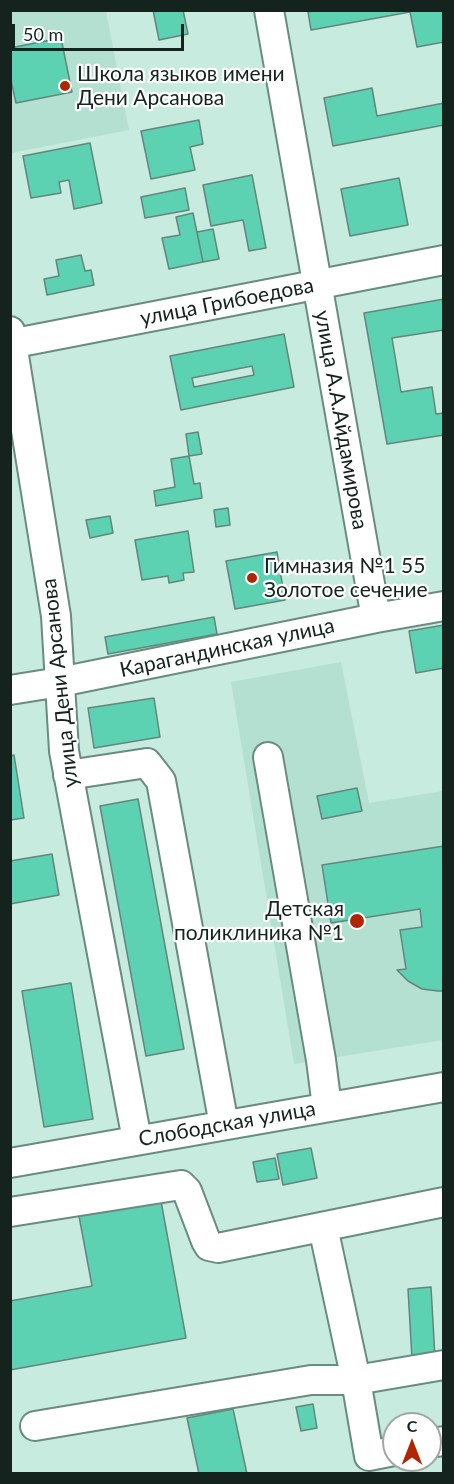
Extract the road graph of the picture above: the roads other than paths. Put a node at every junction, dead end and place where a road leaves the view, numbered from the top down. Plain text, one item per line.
1 (269, 10) edge
2 (444, 260) edge
3 (317, 285) junction
4 (11, 340) edge
5 (444, 606) edge
6 (376, 618) junction
7 (60, 682) junction
8 (10, 690) edge
9 (268, 757) dead end
10 (68, 775) junction
11 (444, 1087) edge
12 (327, 1107) junction
13 (225, 1125) junction
14 (137, 1140) junction
15 (10, 1163) edge
16 (444, 1202) edge
17 (10, 1212) edge
18 (323, 1227) junction
19 (444, 1365) edge
20 (356, 1380) junction
21 (35, 1426) dead end
22 (382, 1453) edge

1 - 3 street, улица А.А.Айдамирова
2 - 3 street, улица Грибоедова
3 - 4 street, улица Грибоедова
3 - 6 street, улица А.А.Айдамирова
4 - 7 street, улица Дени Арсанова
5 - 6 street, Карагандинская улица
6 - 7 street, Карагандинская улица
7 - 8 street, Карагандинская улица
7 - 10 street, улица Дени Арсанова
9 - 12 street
10 - 13 street
10 - 14 street, улица Дени Арсанова
11 - 12 street, Слободская улица
12 - 13 street, Слободская улица
13 - 14 street, Слободская улица
14 - 15 street, Слободская улица
16 - 18 street
17 - 18 street
18 - 20 street
19 - 20 street
20 - 21 street
20 - 22 street

